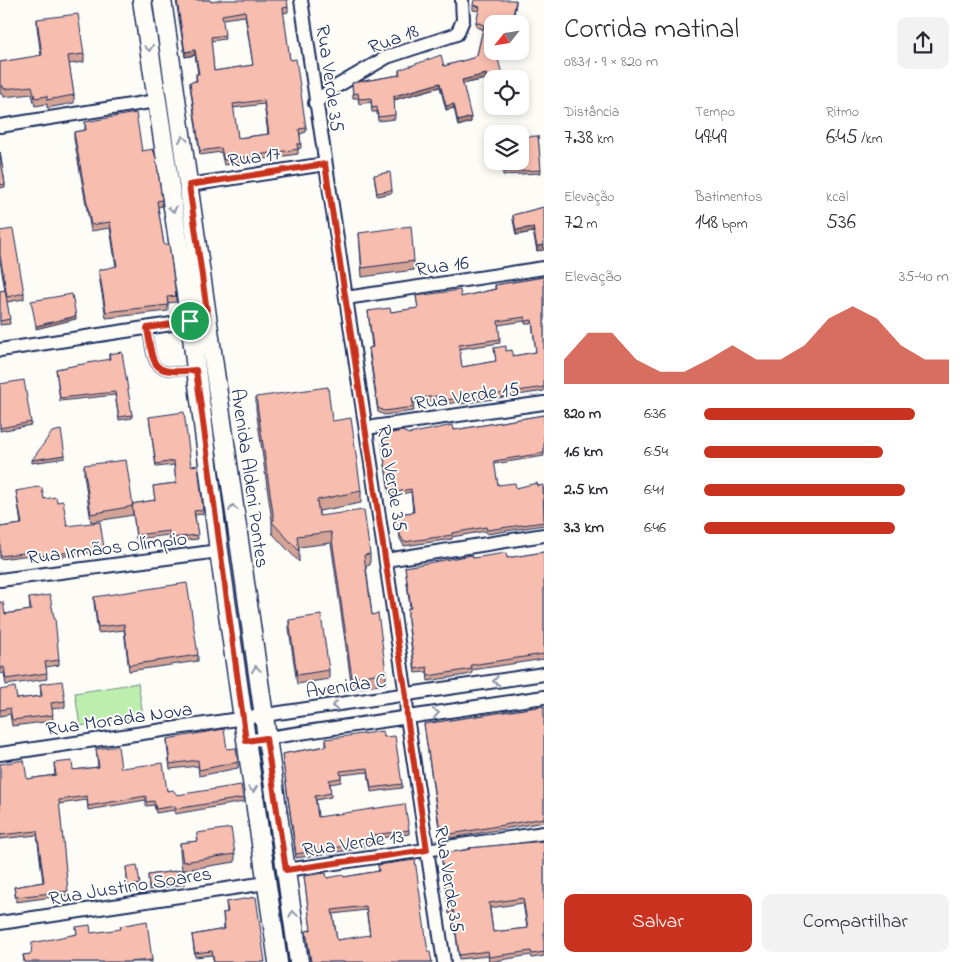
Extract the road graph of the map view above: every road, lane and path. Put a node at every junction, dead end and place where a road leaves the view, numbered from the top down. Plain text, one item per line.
1 (142, 0) edge
2 (162, 0) edge
3 (301, 0) edge
4 (462, 0) edge
5 (156, 101) junction
6 (315, 103) junction
7 (0, 126) edge
8 (325, 164) junction
9 (189, 185) junction
10 (544, 268) edge
11 (346, 298) junction
12 (208, 318) junction
13 (190, 321) junction
14 (147, 328) junction
15 (0, 350) edge
16 (196, 370) junction
17 (544, 403) edge
18 (366, 428) junction
19 (544, 535) edge
20 (219, 551) junction
21 (386, 560) junction
22 (0, 580) edge
23 (544, 674) edge
24 (406, 696) junction
25 (544, 697) edge
26 (263, 717) junction
27 (407, 717) junction
28 (243, 720) junction
29 (266, 738) junction
30 (246, 741) junction
31 (0, 754) edge
32 (544, 833) edge
33 (427, 850) junction
34 (286, 870) junction
35 (266, 883) junction
36 (0, 923) edge
37 (278, 962) edge
38 (300, 962) edge
39 (444, 962) edge

1 -> 5 main road, Avenida Aldeni Pontes
9 -> 2 main road, Avenida Aldeni Pontes
3 - 6 street, Rua Verde 35
4 - 6 street, Rua 18
5 - 7 street
5 -> 13 main road, Avenida Aldeni Pontes
6 - 8 street, Rua Verde 35
8 - 9 street, Rua 17
8 - 11 street, Rua Verde 35
9 - 12 main road, Avenida Aldeni Pontes
10 - 11 street, Rua 16
11 - 18 street, Rua Verde 35
12 - 13 street
26 -> 12 main road, Avenida Aldeni Pontes
13 - 14 street
13 - 16 main road, Avenida Aldeni Pontes
14 - 15 street
14 - 16 lane
16 - 20 main road, Avenida Aldeni Pontes
17 - 18 street, Rua Verde 15
18 - 21 street, Rua Verde 35
19 - 21 street
20 - 22 street, Rua Irmãos Olímpio
20 - 28 main road, Avenida Aldeni Pontes
21 - 24 street, Rua Verde 35
23 -> 24 street, Avenida C
24 -> 26 street, Avenida C
24 - 27 street, Rua Verde 35
27 -> 25 street, Avenida C
26 - 28 street, Avenida C
26 - 29 main road, Avenida Aldeni Pontes
27 - 29 street, Avenida C
27 - 33 street, Rua Verde 35
28 - 30 main road, Avenida Aldeni Pontes
28 - 31 street, Rua Morada Nova
29 - 30 street, Avenida C
29 - 34 main road, Avenida Aldeni Pontes
30 -> 35 main road, Avenida Aldeni Pontes
32 - 33 street, Rua Verde 13
33 - 34 street, Rua Verde 13
33 - 39 street, Rua Verde 35
38 -> 34 main road, Avenida Aldeni Pontes
35 - 36 street, Rua Justino Soares
35 - 37 main road, Avenida Aldeni Pontes

